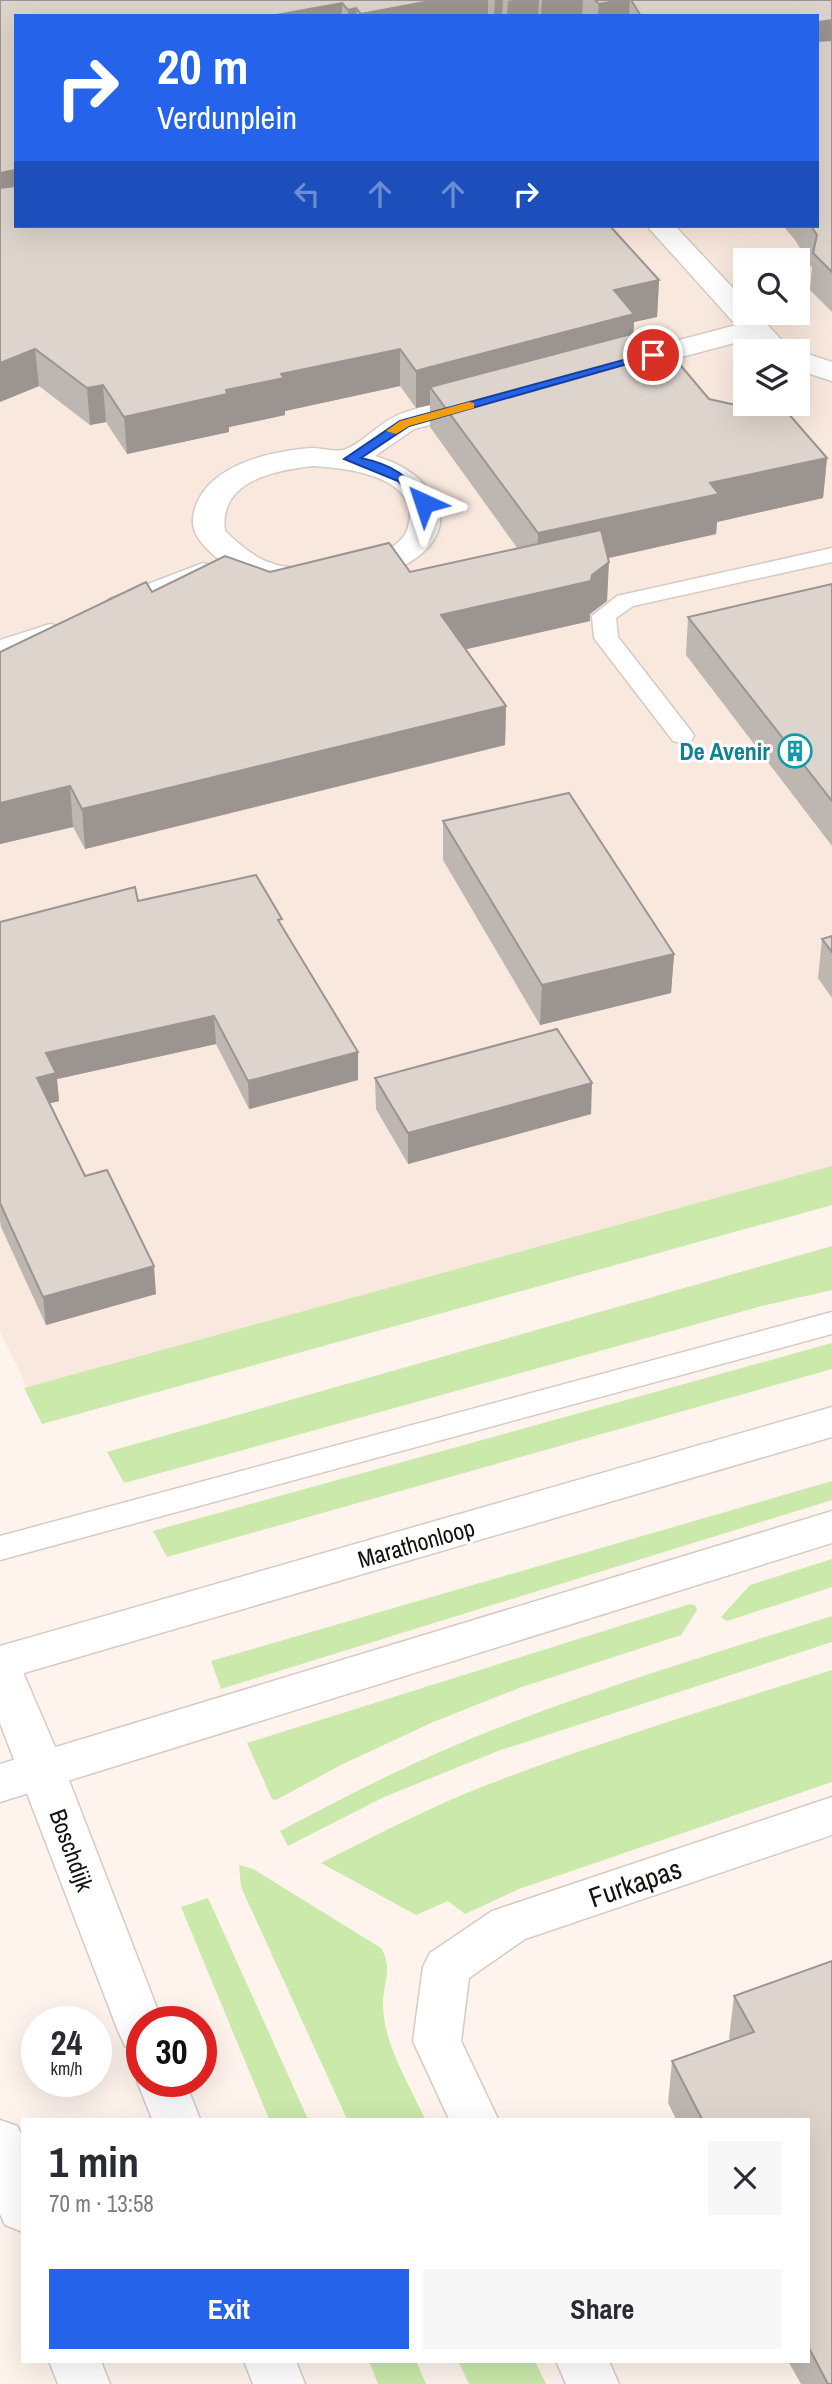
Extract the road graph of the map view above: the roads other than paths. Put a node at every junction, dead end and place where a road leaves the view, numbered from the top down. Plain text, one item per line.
1 (662, 228) edge
2 (755, 329) junction
3 (765, 339) edge
4 (810, 364) edge
5 (832, 372) edge
6 (587, 373) edge
7 (509, 395) edge
8 (351, 459) junction
9 (832, 555) edge
10 (233, 558) junction
11 (92, 614) edge
12 (66, 624) edge
13 (0, 648) edge
14 (682, 736) dead end
15 (832, 1324) edge
16 (832, 1422) edge
17 (832, 1527) edge
18 (0, 1548) edge
19 (0, 1662) edge
20 (0, 1670) edge
21 (21, 1777) edge
22 (832, 1816) edge
23 (130, 2006) edge
24 (167, 2097) edge
25 (176, 2118) edge
26 (473, 2118) edge
27 (0, 2142) edge
28 (21, 2203) edge
29 (76, 2363) edge
30 (271, 2363) edge
31 (583, 2363) edge
32 (85, 2384) edge
33 (279, 2384) edge
34 (593, 2384) edge

1 - 2 street
2 - 3 street
2 - 6 street
4 - 5 street
7 - 8 street
8 - 10 street
8 - 10 street
9 - 14 lane
10 - 11 lane
12 - 13 lane
15 - 18 lane
16 - 19 street, Marathonloop
17 - 21 street
20 - 21 street, Boschdijk
21 - 23 street, Boschdijk
22 - 26 street, Furkapas
24 - 25 street
27 - 28 street
29 - 32 street
30 - 33 street
31 - 34 street

